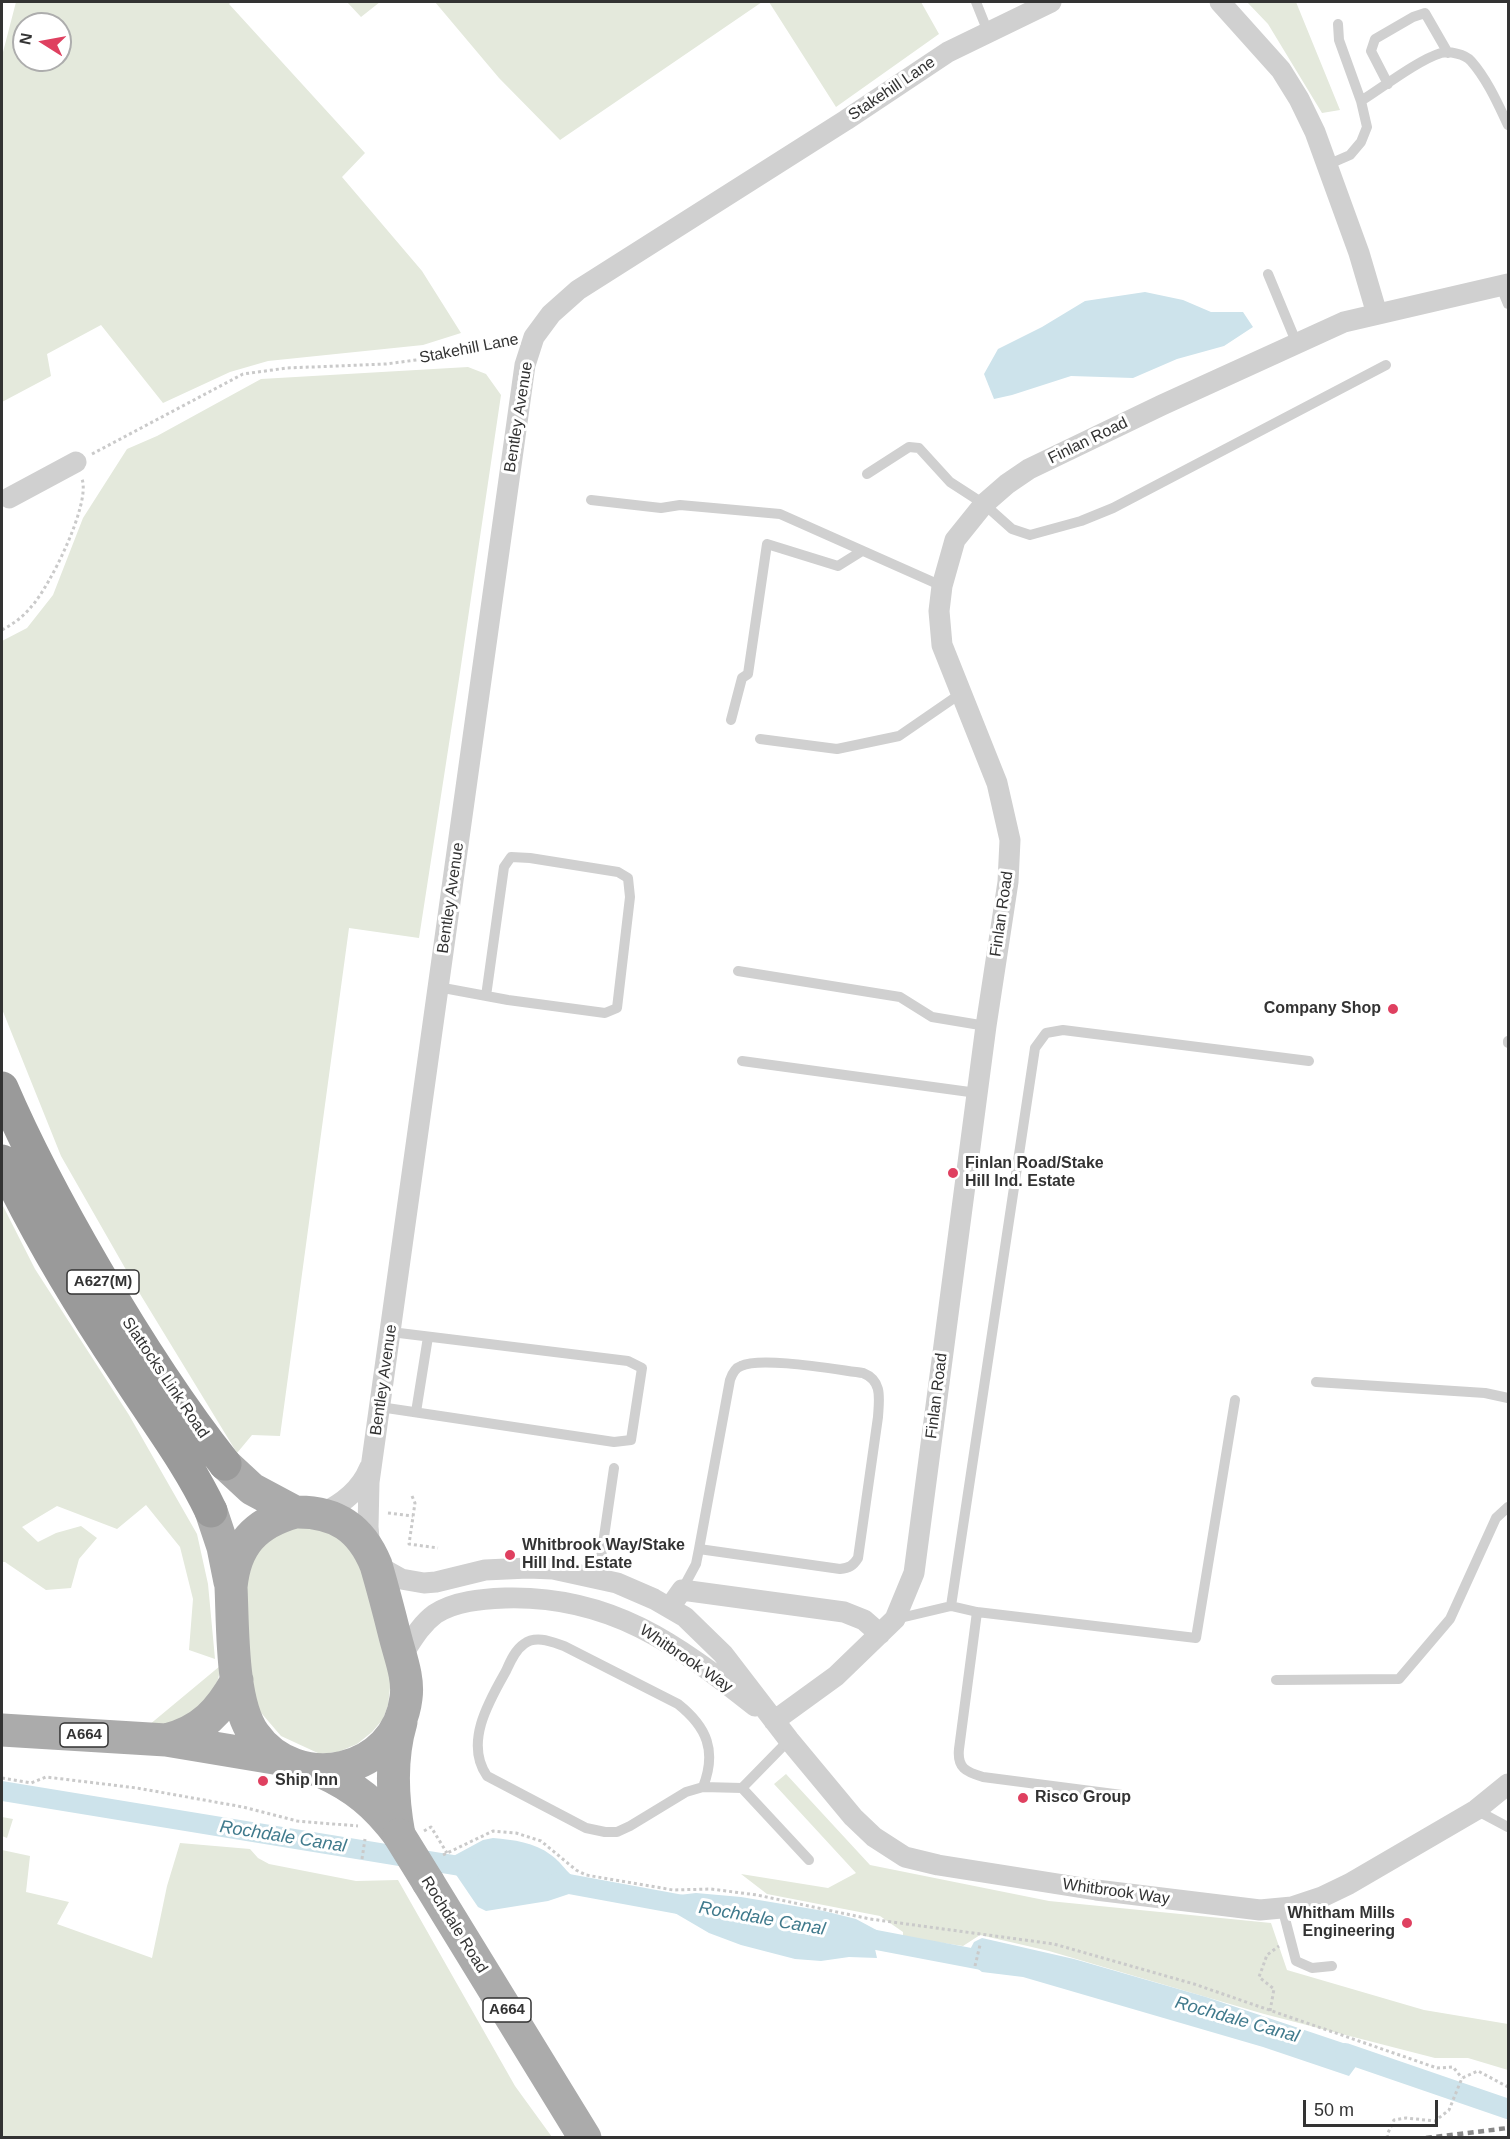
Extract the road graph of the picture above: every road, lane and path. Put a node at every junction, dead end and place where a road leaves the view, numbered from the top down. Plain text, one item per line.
1 (976, 2) edge
2 (1051, 2) edge
3 (1220, 2) edge
4 (1338, 24) dead end
5 (988, 32) junction
6 (1448, 53) junction
7 (1388, 84) junction
8 (1361, 101) junction
9 (1509, 125) edge
10 (1327, 165) junction
11 (1268, 274) dead end
12 (1506, 292) edge
13 (1377, 314) junction
14 (534, 337) junction
15 (1297, 344) junction
16 (1386, 365) dead end
17 (76, 462) junction
18 (867, 474) dead end
19 (9, 498) dead end
20 (591, 500) dead end
21 (984, 504) junction
22 (861, 552) junction
23 (942, 586) junction
24 (2, 630) edge
25 (960, 694) junction
26 (731, 720) dead end
27 (760, 739) dead end
28 (738, 971) dead end
29 (438, 987) junction
30 (486, 996) junction
31 (986, 1026) junction
32 (742, 1061) dead end
33 (1309, 1062) dead end
34 (2, 1088) edge
35 (977, 1094) junction
36 (2, 1161) edge
37 (391, 1332) junction
38 (429, 1337) junction
39 (1316, 1382) dead end
40 (1509, 1398) edge
41 (1235, 1400) dead end
42 (380, 1407) junction
43 (416, 1412) junction
44 (373, 1460) junction
45 (225, 1464) joint
46 (614, 1468) dead end
47 (412, 1496) dead end
48 (1509, 1507) edge
49 (211, 1511) joint
50 (308, 1513) junction
51 (394, 1514) dead end
52 (413, 1516) junction
53 (438, 1548) dead end
54 (699, 1549) junction
55 (373, 1557) junction
56 (598, 1578) junction
57 (231, 1587) junction
58 (676, 1599) junction
59 (951, 1606) junction
60 (977, 1612) junction
61 (896, 1619) junction
62 (880, 1634) junction
63 (401, 1657) junction
64 (237, 1680) junction
65 (1276, 1680) dead end
66 (404, 1708) junction
67 (774, 1721) junction
68 (2, 1730) edge
69 (166, 1740) junction
70 (789, 1740) junction
71 (280, 1759) junction
72 (320, 1771) junction
73 (2, 1778) edge
74 (1509, 1784) edge
75 (703, 1787) junction
76 (742, 1788) junction
77 (1122, 1795) dead end
78 (1483, 1804) junction
79 (358, 1826) dead end
80 (1509, 1827) edge
81 (411, 1834) junction
82 (365, 1839) dead end
83 (362, 1859) dead end
84 (809, 1860) dead end
85 (439, 1863) junction
86 (1282, 1907) junction
87 (980, 1946) dead end
88 (1267, 1955) dead end
89 (975, 1966) dead end
90 (1332, 1966) dead end
91 (1270, 2011) junction
92 (1462, 2078) junction
93 (1509, 2087) edge
94 (585, 2138) edge
95 (1388, 2138) edge

1 - 5 lane
2 - 5 street, Stakehill Lane
3 - 10 street
4 - 8 lane
5 - 14 street, Stakehill Lane
6 - 7 lane
6 - 7 lane
6 - 9 lane
7 - 8 lane
8 - 10 lane
10 - 13 street
11 - 15 lane
12 - 13 street, Finlan Road
13 - 15 street, Finlan Road
14 - 17 path, Stakehill Lane
14 - 29 street, Bentley Avenue
15 - 21 street, Finlan Road
16 - 21 lane
17 - 19 street
17 - 24 path
18 - 21 lane
20 - 22 lane
21 - 23 street, Finlan Road
22 - 23 lane
22 - 26 lane
23 - 25 street, Finlan Road
25 - 27 lane
25 - 31 street, Finlan Road
28 - 31 lane
29 - 30 lane
29 - 37 street, Bentley Avenue
30 - 30 lane
31 - 35 street, Finlan Road
32 - 35 lane
33 - 59 lane
34 - 45 highway, Slattocks Link Road / A627(M)
35 - 61 street, Finlan Road
36 - 49 highway, Slattocks Link Road / A627(M)
37 - 38 lane
37 - 42 street, Bentley Avenue
38 - 43 lane
38 - 43 lane
39 - 40 lane
41 - 60 lane
42 - 43 lane
42 - 44 street, Bentley Avenue
44 - 50 street
44 - 55 street, Bentley Avenue
45 - 50 main road, Slattocks Link Road
46 - 56 lane
47 - 52 path
48 - 65 lane
49 - 57 main road, Slattocks Link Road
50 - 55 main road, Slattocks Link Road
50 - 57 main road
51 - 52 path
52 - 53 path
54 - 54 lane
54 - 58 lane
55 - 56 street, Whitbrook Way
55 - 63 main road
56 - 58 street, Whitbrook Way
57 - 64 main road
58 - 62 street
58 - 67 street, Whitbrook Way
59 - 60 lane
59 - 61 lane
60 - 77 lane
61 - 62 street, Finlan Road
62 - 67 street, Finlan Road
63 - 66 main road
63 - 67 street, Whitbrook Way
64 - 69 main road, A664
64 - 71 main road
66 - 72 main road
66 - 81 main road, Rochdale Road / A664
67 - 70 street, Whitbrook Way
68 - 69 main road, A664
69 - 71 main road, A664
70 - 76 lane
70 - 86 street, Whitbrook Way
71 - 72 main road
72 - 81 main road, Rochdale Road / A664
73 - 79 path
74 - 78 street, Whitbrook Way
75 - 75 lane
75 - 76 lane
76 - 84 lane
78 - 80 lane
78 - 86 street, Whitbrook Way
81 - 85 main road, Rochdale Road / A664, bridge
81 - 85 path
82 - 83 path
85 - 91 path
85 - 94 main road, Rochdale Road / A664
86 - 90 lane
87 - 89 path
88 - 91 path
91 - 92 path
92 - 93 path
92 - 95 path

